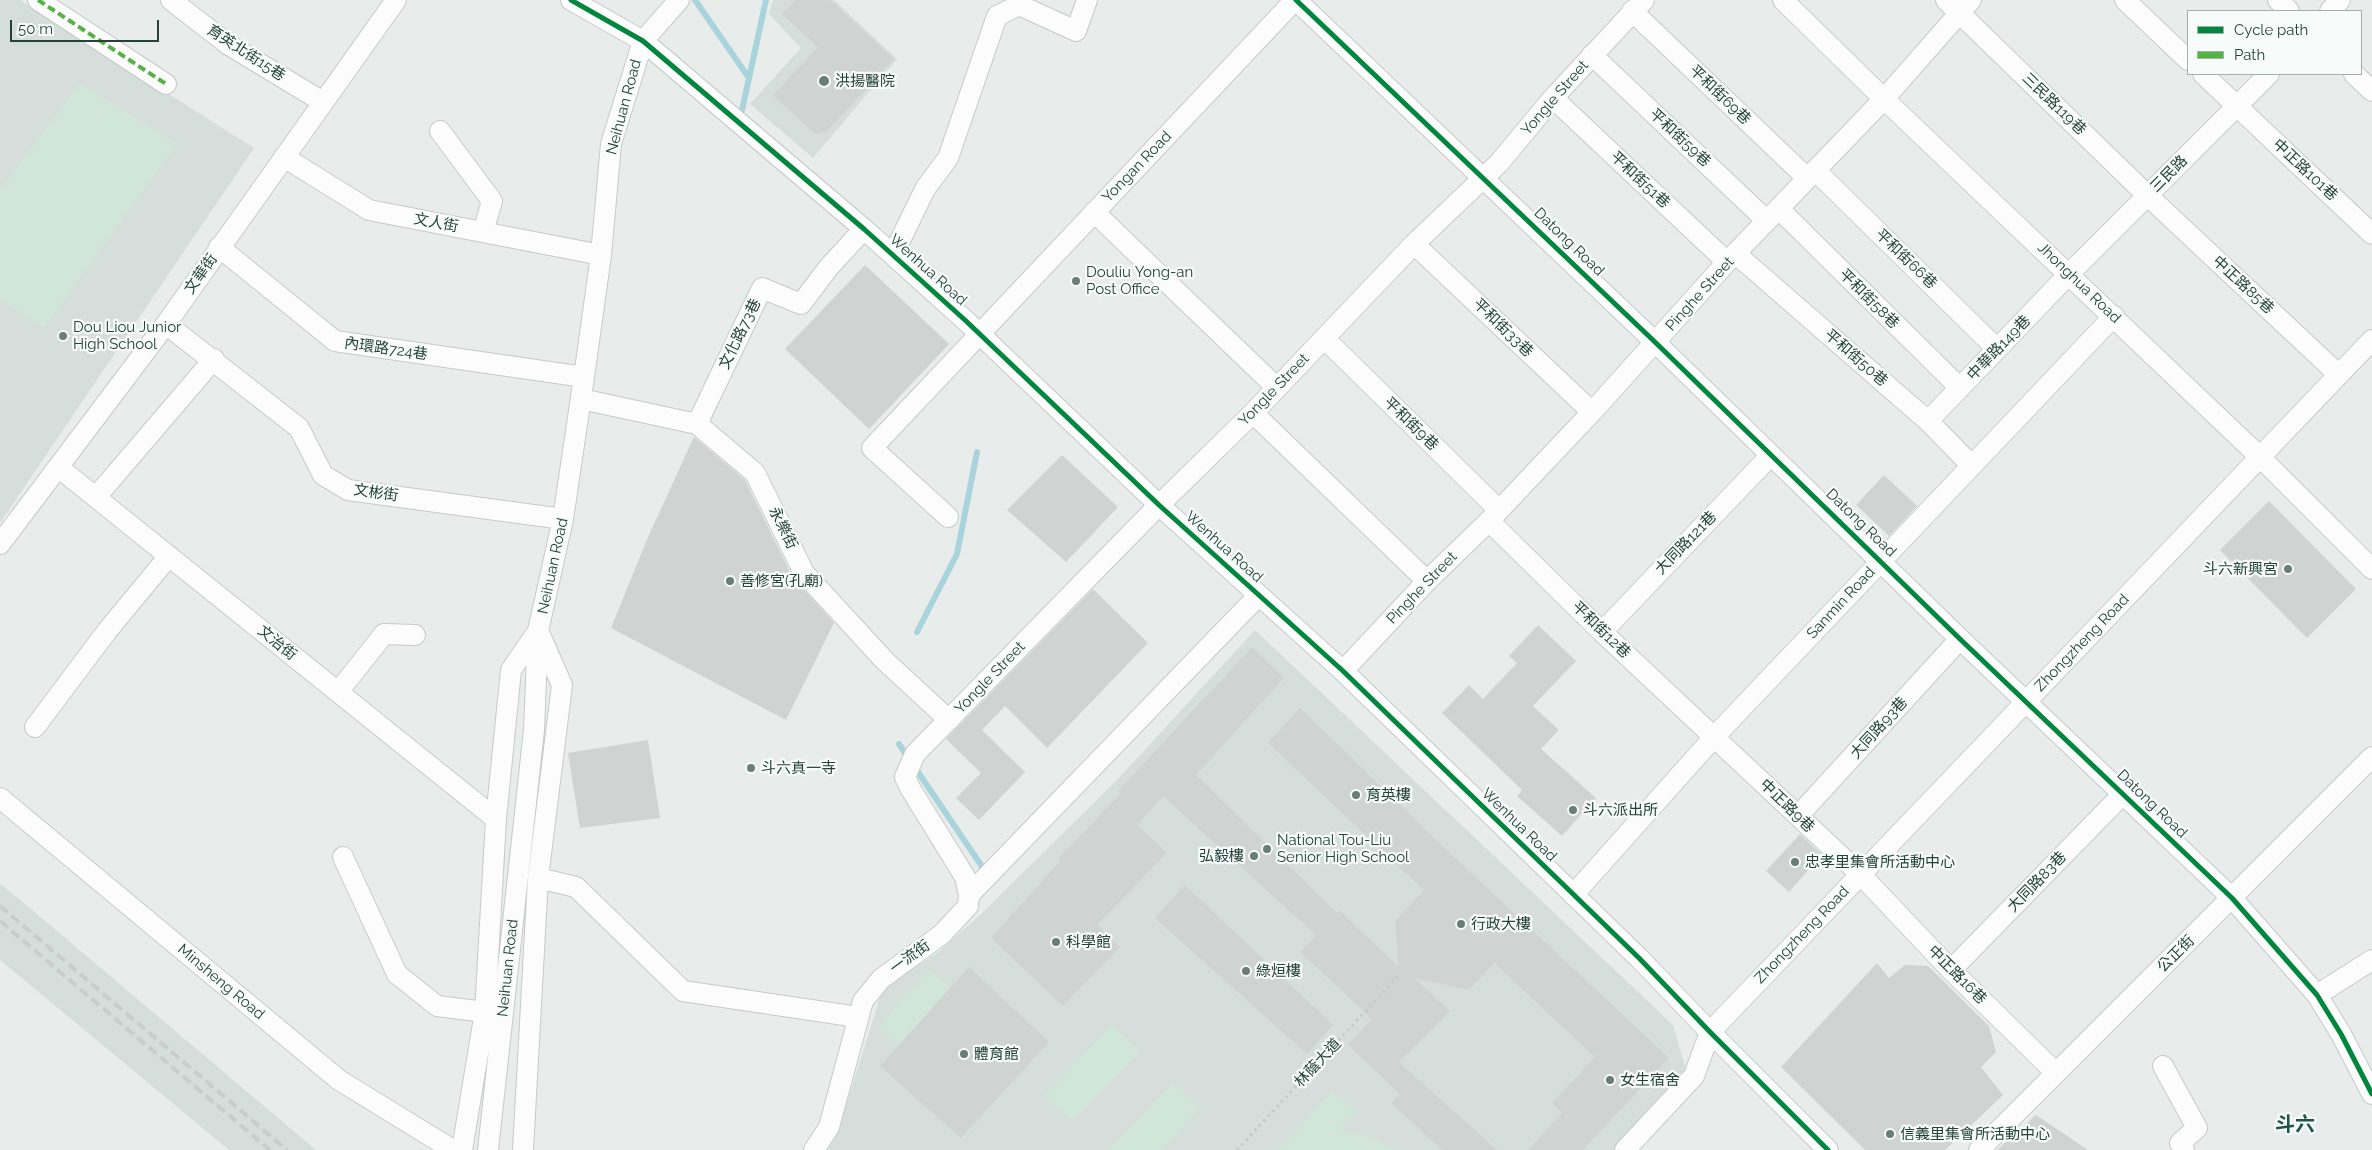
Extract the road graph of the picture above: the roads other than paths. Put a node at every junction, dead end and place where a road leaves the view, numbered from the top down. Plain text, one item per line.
1 (38, 0) edge
2 (171, 0) edge
3 (396, 0) edge
4 (571, 0) edge
5 (679, 0) edge
6 (1087, 0) edge
7 (1295, 0) edge
8 (1783, 0) edge
9 (2125, 0) edge
10 (2278, 0) edge
11 (2340, 0) edge
12 (1959, 4) edge
13 (1638, 6) edge
14 (2288, 10) edge
15 (2331, 10) edge
16 (643, 41) junction
17 (1592, 55) junction
18 (2187, 59) edge
19 (2204, 75) edge
20 (2268, 75) edge
21 (2355, 75) edge
22 (166, 84) dead end
23 (2372, 91) edge
24 (1553, 98) junction
25 (1884, 99) junction
26 (323, 102) junction
27 (2237, 106) junction
28 (440, 131) dead end
29 (284, 157) junction
30 (1811, 174) junction
31 (1483, 178) junction
32 (2148, 196) junction
33 (1094, 212) junction
34 (1773, 215) junction
35 (864, 229) junction
36 (483, 232) junction
37 (2372, 234) edge
38 (1414, 244) junction
39 (219, 247) junction
40 (601, 255) junction
41 (893, 255) junction
42 (1731, 258) junction
43 (2069, 274) junction
44 (2114, 316) junction
45 (166, 324) junction
46 (979, 333) junction
47 (1324, 338) junction
48 (2372, 340) edge
49 (1656, 343) junction
50 (1997, 349) junction
51 (214, 360) junction
52 (2339, 375) junction
53 (584, 377) junction
54 (1276, 387) junction
55 (1960, 388) junction
56 (581, 399) junction
57 (1592, 412) junction
58 (1253, 413) junction
59 (1928, 421) junction
60 (696, 424) junction
61 (1770, 455) junction
62 (2261, 458) junction
63 (58, 466) junction
64 (1972, 466) junction
65 (96, 498) junction
66 (1159, 505) junction
67 (1494, 515) junction
68 (948, 517) dead end
69 (563, 519) junction
70 (0, 544) edge
71 (169, 556) junction
72 (1882, 561) junction
73 (2372, 569) edge
74 (1427, 581) junction
75 (1259, 595) junction
76 (538, 631) junction
77 (1602, 632) junction
78 (415, 635) dead end
79 (1960, 639) junction
80 (1343, 671) junction
81 (338, 692) junction
82 (2026, 701) junction
83 (949, 720) junction
84 (35, 727) dead end
85 (1716, 736) junction
86 (2372, 757) edge
87 (2123, 794) junction
88 (0, 798) edge
89 (1798, 816) junction
90 (496, 820) junction
91 (343, 857) dead end
92 (1860, 874) junction
93 (538, 878) junction
94 (969, 895) junction
95 (1573, 895) junction
96 (2232, 898) junction
97 (2372, 960) edge
98 (1951, 970) junction
99 (2317, 995) junction
100 (485, 1012) junction
101 (858, 1018) junction
102 (1710, 1032) junction
103 (2163, 1066) dead end
104 (2056, 1073) junction
105 (2372, 1094) edge
106 (453, 1150) edge
107 (462, 1150) edge
108 (488, 1150) edge
109 (523, 1150) edge
110 (814, 1150) edge
111 (1625, 1150) edge
112 (1828, 1150) edge
113 (1979, 1150) edge
114 (2184, 1150) edge

1 - 22 street
2 - 26 street, 育英北街15巷
3 - 26 street, 文華街
4 - 16 street, Wenhua Road
5 - 16 street, Neihuan Road
6 - 41 street
7 - 31 street, Datong Road
7 - 33 street, Yongan Road
8 - 25 street, Jhonghua Road
9 - 18 street
10 - 14 street
11 - 15 street
12 - 25 street, Pinghe Street
12 - 32 street, 三民路119巷
13 - 17 street, Yongle Street
13 - 30 street, 平和街69巷
16 - 35 street, Wenhua Road
16 - 40 street, Neihuan Road
17 - 24 street, Yongle Street
17 - 34 street, 平和街59巷
19 - 27 street, 中正路101巷
20 - 27 street, 三民路
21 - 23 street
24 - 31 street, Yongle Street
24 - 42 street, 平和街51巷
25 - 30 street, Pinghe Street
25 - 43 street, Jhonghua Road
26 - 29 street, 文華街
27 - 32 street, 三民路
27 - 37 street, 中正路101巷
28 - 36 street
29 - 36 street, 文人街
29 - 39 street, 文華街
30 - 34 street, Pinghe Street
30 - 50 street, 平和街66巷
31 - 38 street, Yongle Street
31 - 49 street, Datong Road
32 - 43 street, 三民路
32 - 52 street, 中正路85巷
33 - 46 street, Yongan Road
33 - 54 street
34 - 42 street, Pinghe Street
34 - 55 street, 平和街58巷
35 - 41 street, Wenhua Road
35 - 60 street, 文化路73巷
36 - 40 street, 文人街
38 - 47 street, Yongle Street
38 - 57 street, 平和街33巷
39 - 45 street, 文華街
39 - 53 street, 內環路724巷
40 - 53 street, Neihuan Road
41 - 46 street, Wenhua Road
42 - 49 street, Pinghe Street
42 - 59 street, 平和街50巷
43 - 44 street, Jhonghua Road
43 - 50 street, 中華路149巷
44 - 62 street, Jhonghua Road
44 - 64 street, Sanmin Road
45 - 51 street, 文彬街
45 - 63 street, 文華街
46 - 66 street, Wenhua Road
46 - 68 street, Yongan Road
47 - 54 street, Yongle Street
47 - 67 street, 平和街9巷
48 - 52 street, Zhongzheng Road
49 - 57 street, Pinghe Street
49 - 61 street, Datong Road
50 - 55 street, 中華路149巷
51 - 65 street
51 - 69 street, 文彬街
52 - 62 street, Zhongzheng Road
53 - 56 street, Neihuan Road
54 - 58 street, Yongle Street
55 - 59 street, 中華路149巷
56 - 60 street, 永樂街
56 - 69 street, Neihuan Road
57 - 67 street, Pinghe Street
58 - 66 street, Yongle Street
58 - 74 street
59 - 64 street, 平和街50巷
60 - 83 street, 永樂街
61 - 72 street, Datong Road
61 - 77 street, 大同路121巷
62 - 73 street, Jhonghua Road
62 - 82 street, Zhongzheng Road
63 - 65 street, 文治街
63 - 70 street, 文華街
64 - 72 street, Sanmin Road
65 - 71 street, 文治街
66 - 75 street, Wenhua Road
66 - 83 street, Yongle Street
67 - 74 street, Pinghe Street
67 - 77 street, 平和街12巷
69 - 76 street, Neihuan Road
71 - 81 street, 文治街
71 - 84 street
72 - 79 street, Datong Road
72 - 85 street, Sanmin Road
74 - 80 street, Pinghe Street
75 - 80 street, Wenhua Road
75 - 94 street, 一流街
76 - 90 street
76 - 93 street
76 - 108 street, Neihuan Road
77 - 85 street, 平和街12巷
78 - 81 street
79 - 82 street, Datong Road
79 - 89 street, 大同路93巷
80 - 95 street, Wenhua Road
81 - 90 street, 文治街
82 - 87 street, Datong Road
82 - 92 street, Zhongzheng Road
83 - 94 street, Yongle Street
85 - 89 street, 中正路9巷
85 - 95 street, Sanmin Road
86 - 96 street, 公正街
87 - 96 street, Datong Road
87 - 98 street, 大同路83巷
88 - 106 street, Minsheng Road
89 - 92 street, 中正路9巷
90 - 100 street
91 - 100 street
92 - 98 street, 中正路16巷
92 - 102 street, Zhongzheng Road
93 - 101 street
93 - 109 street
94 - 101 street, 一流街
95 - 102 street, Wenhua Road
96 - 99 street, Datong Road
96 - 104 street, 公正街
97 - 99 street
98 - 104 street, 中正路16巷
99 - 105 street, Datong Road
100 - 107 street
101 - 110 street, 一流街
102 - 111 street
102 - 112 street, Wenhua Road
103 - 114 street
104 - 113 street, 公正街

